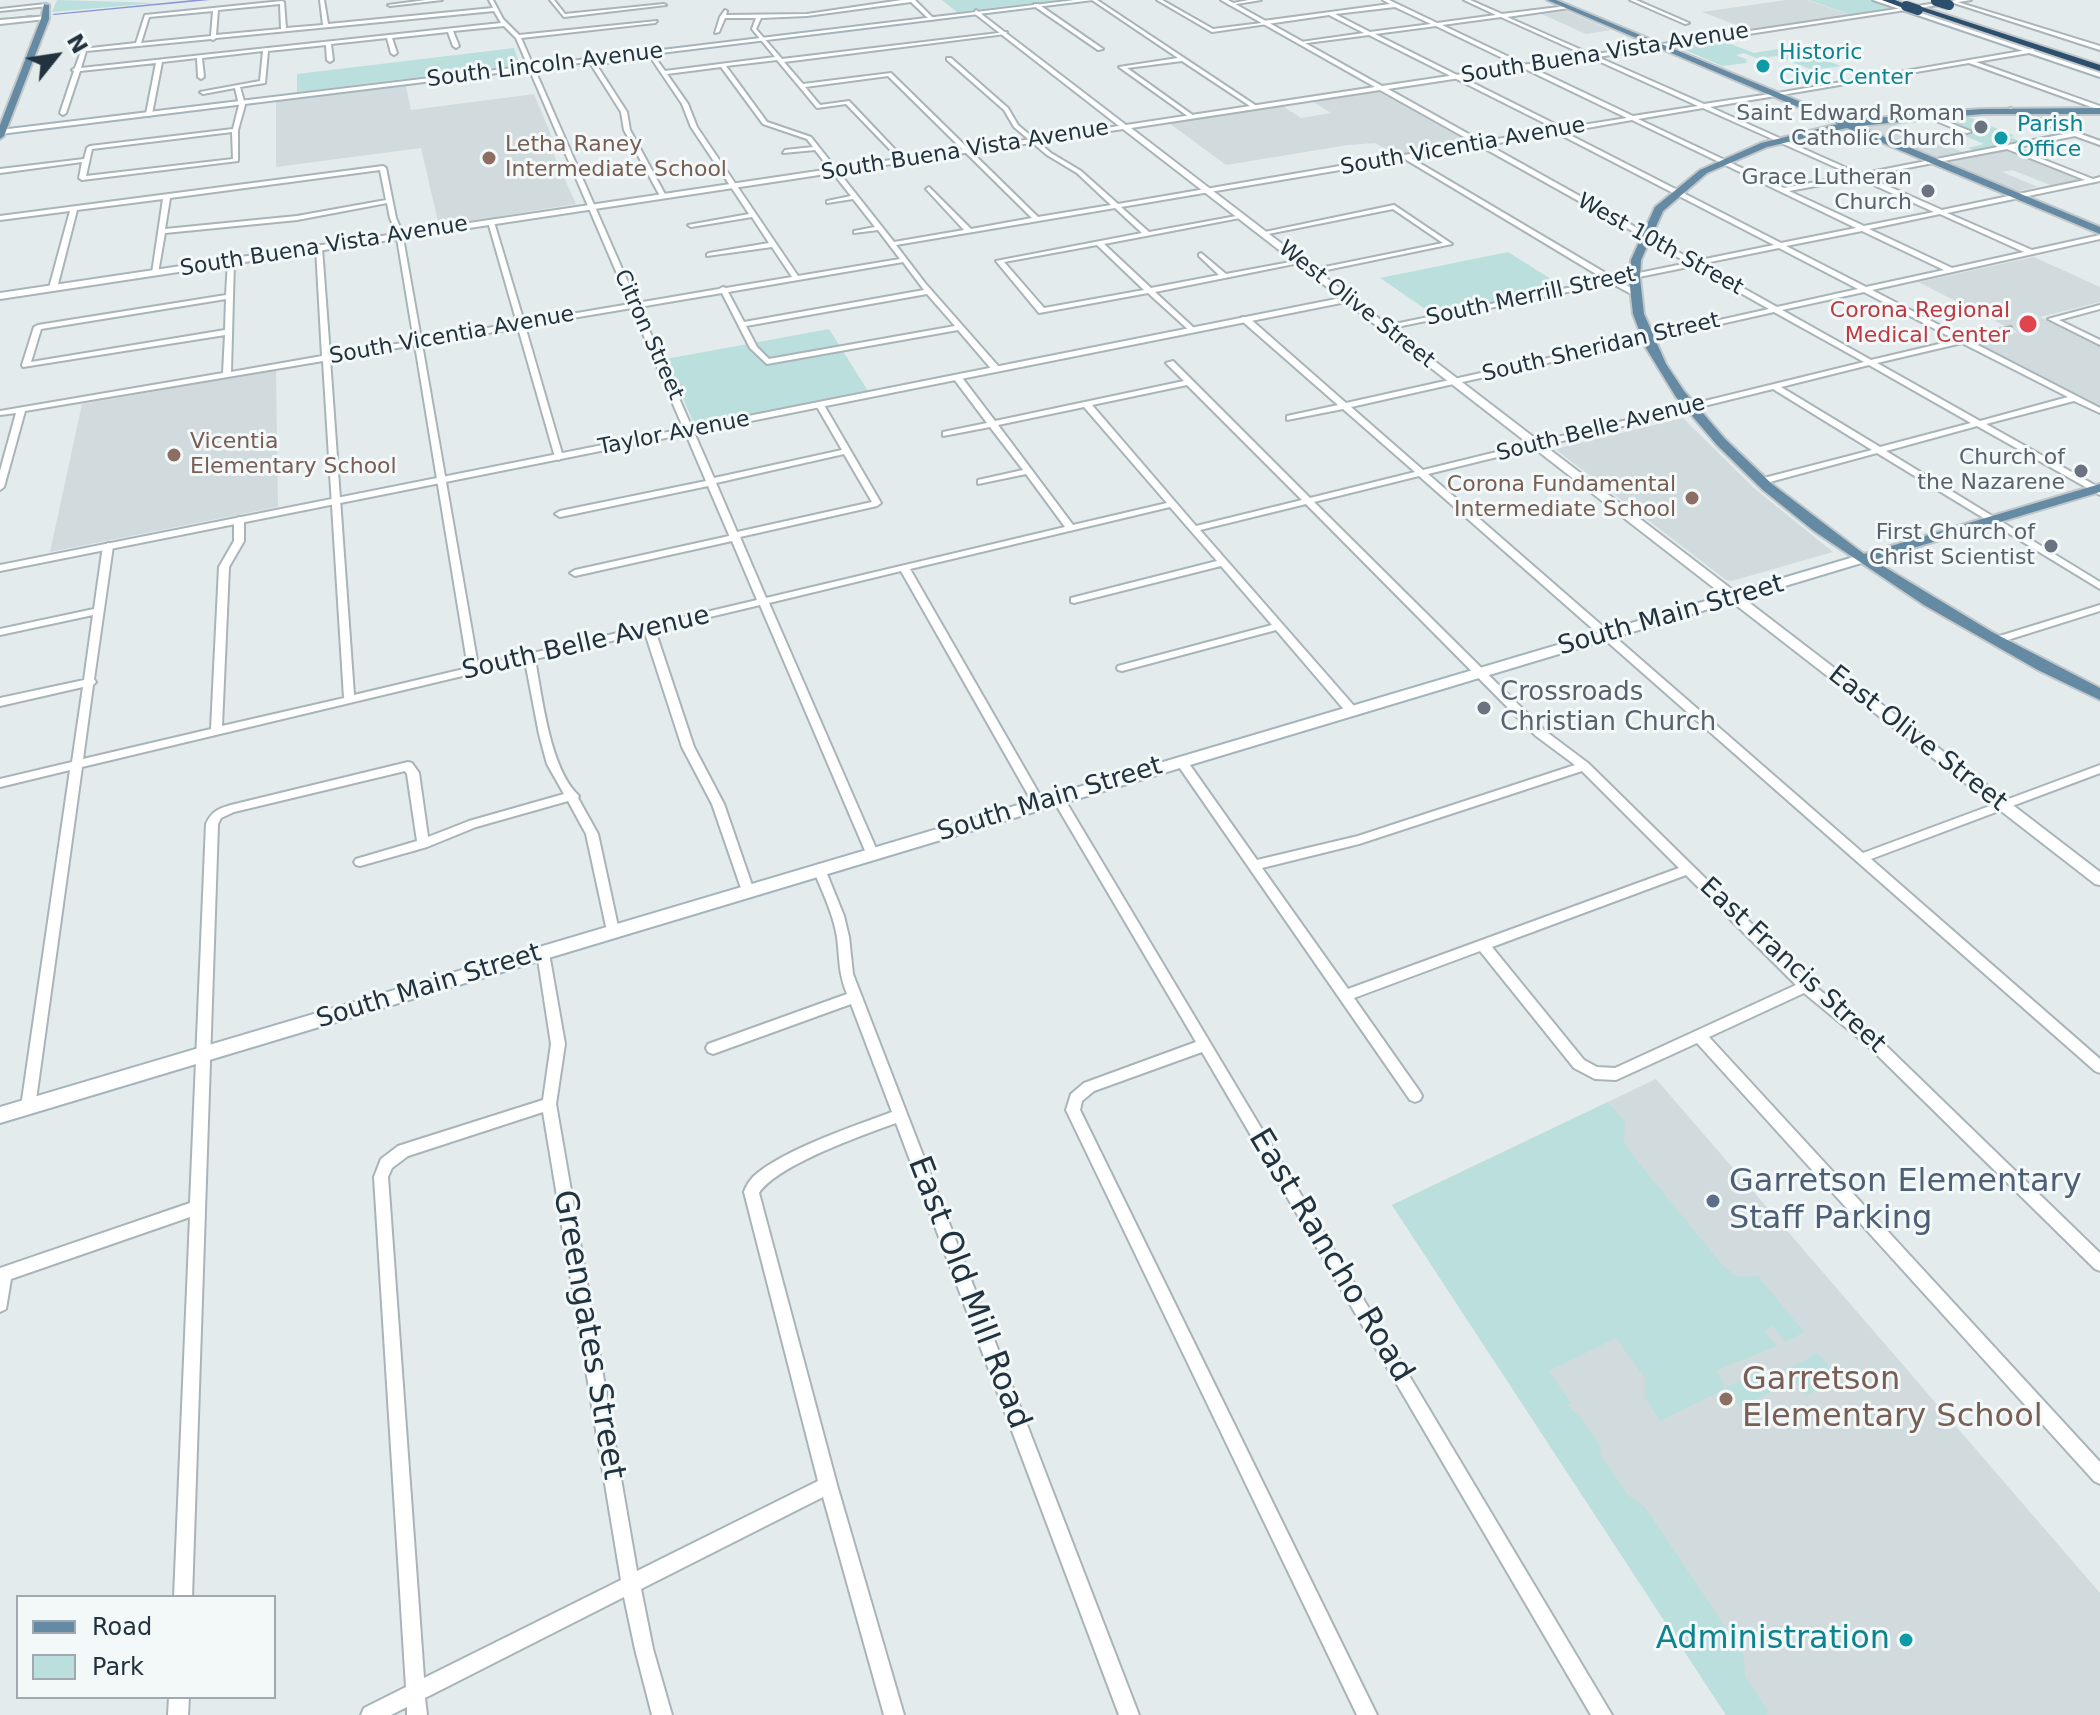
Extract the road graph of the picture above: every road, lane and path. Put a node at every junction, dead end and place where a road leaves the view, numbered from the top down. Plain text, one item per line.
1 (322, 0) edge
2 (440, 0) edge
3 (491, 0) edge
4 (552, 0) edge
5 (728, 0) edge
6 (767, 0) edge
7 (912, 0) edge
8 (1074, 0) edge
9 (1092, 0) edge
10 (1159, 0) edge
11 (1259, 0) edge
12 (1385, 0) edge
13 (1466, 0) edge
14 (1550, 0) edge
15 (1632, 0) edge
16 (1876, 0) edge
17 (1886, 0) edge
18 (1968, 0) edge
19 (7, 2) edge
20 (47, 2) edge
21 (282, 2) edge
22 (664, 2) edge
23 (1227, 2) edge
24 (1925, 4) edge
25 (390, 5) dead end
26 (1038, 5) junction
27 (1396, 5) junction
28 (1567, 7) junction
29 (216, 9) junction
30 (495, 9) junction
31 (2, 10) edge
32 (978, 13) junction
33 (1331, 14) junction
34 (1502, 16) junction
35 (722, 17) junction
36 (759, 17) junction
37 (41, 18) junction
38 (931, 18) junction
39 (0, 22) edge
40 (655, 22) junction
41 (1265, 23) junction
42 (1687, 23) dead end
43 (505, 24) junction
44 (1438, 25) junction
45 (326, 27) junction
46 (450, 30) junction
47 (284, 31) junction
48 (717, 32) dead end
49 (1005, 33) junction
50 (642, 34) dead end
51 (1370, 34) junction
52 (389, 37) junction
53 (518, 37) junction
54 (213, 39) junction
55 (762, 39) junction
56 (2100, 41) edge
57 (328, 43) junction
58 (1301, 43) junction
59 (138, 44) junction
60 (456, 46) dead end
61 (1659, 46) junction
62 (1100, 49) dead end
63 (266, 51) junction
64 (2033, 51) junction
65 (394, 53) dead end
66 (650, 54) junction
67 (2097, 55) edge
68 (1592, 56) junction
69 (200, 58) junction
70 (949, 59) dead end
71 (1182, 59) junction
72 (330, 60) dead end
73 (779, 60) junction
74 (159, 62) junction
75 (1968, 62) junction
76 (722, 65) junction
77 (1525, 66) junction
78 (530, 67) junction
79 (75, 70) junction
80 (663, 73) junction
81 (2100, 75) edge
82 (201, 77) dead end
83 (1456, 77) junction
84 (801, 86) junction
85 (238, 88) junction
86 (1381, 88) junction
87 (203, 92) dead end
88 (1775, 94) junction
89 (2066, 96) junction
90 (242, 102) junction
91 (1703, 106) junction
92 (0, 107) edge
93 (1255, 107) junction
94 (2100, 109) edge
95 (2010, 110) junction
96 (2072, 110) junction
97 (63, 113) dead end
98 (150, 113) junction
99 (1923, 114) junction
100 (1191, 116) junction
101 (1633, 119) junction
102 (1846, 124) junction
103 (1125, 126) junction
104 (235, 130) junction
105 (1560, 130) junction
106 (1, 132) edge
107 (1968, 132) dead end
108 (2075, 134) junction
109 (1033, 140) junction
110 (1780, 140) junction
111 (2100, 143) edge
112 (1480, 144) junction
113 (2007, 147) junction
114 (817, 148) junction
115 (966, 150) junction
116 (785, 152) dead end
117 (1406, 157) junction
118 (86, 160) junction
119 (902, 160) junction
120 (1934, 161) junction
121 (1723, 162) junction
122 (834, 170) junction
123 (0, 171) edge
124 (1859, 176) junction
125 (2097, 181) edge
126 (733, 186) junction
127 (929, 189) dead end
128 (1207, 189) junction
129 (1783, 190) junction
130 (1676, 192) junction
131 (167, 196) junction
132 (663, 196) junction
133 (2017, 196) junction
134 (855, 197) junction
135 (390, 201) junction
136 (829, 202) dead end
137 (1115, 205) junction
138 (591, 207) junction
139 (74, 208) junction
140 (1940, 212) junction
141 (752, 215) junction
142 (1242, 217) junction
143 (0, 218) edge
144 (1037, 220) junction
145 (491, 222) junction
146 (691, 225) dead end
147 (879, 228) junction
148 (1862, 228) junction
149 (162, 231) junction
150 (969, 231) junction
151 (856, 232) dead end
152 (1263, 233) junction
153 (1147, 234) junction
154 (2100, 234) edge
155 (400, 235) junction
156 (1643, 235) junction
157 (1099, 243) junction
158 (893, 244) junction
159 (772, 245) junction
160 (1779, 246) junction
161 (319, 248) junction
162 (2030, 252) junction
163 (709, 255) dead end
164 (1201, 255) dead end
165 (904, 260) junction
166 (231, 261) junction
167 (1301, 262) junction
168 (1694, 263) junction
169 (1950, 270) junction
170 (1312, 271) junction
171 (155, 273) junction
172 (1634, 275) junction
173 (1224, 276) junction
174 (796, 278) junction
175 (1611, 281) junction
176 (53, 288) junction
177 (723, 289) junction
178 (1866, 289) junction
179 (930, 291) junction
180 (1147, 291) junction
181 (1635, 294) junction
182 (0, 296) edge
183 (228, 297) junction
184 (1348, 299) junction
185 (634, 304) junction
186 (2100, 307) edge
187 (1776, 309) junction
188 (1245, 319) junction
189 (521, 324) junction
190 (742, 325) junction
191 (961, 327) junction
192 (1385, 328) junction
193 (2008, 329) dead end
194 (1191, 330) junction
195 (228, 332) junction
196 (1647, 338) junction
197 (1963, 340) junction
198 (419, 342) junction
199 (2100, 343) edge
200 (325, 357) junction
201 (1170, 363) dead end
202 (1871, 363) junction
203 (996, 369) junction
204 (227, 374) junction
205 (957, 377) junction
206 (1455, 381) junction
207 (1190, 382) junction
208 (1774, 386) junction
209 (2075, 398) junction
210 (1086, 404) junction
211 (820, 405) junction
212 (1345, 406) junction
213 (1691, 407) junction
214 (21, 410) junction
215 (2100, 411) edge
216 (0, 413) edge
217 (1290, 418) dead end
218 (991, 424) junction
219 (1980, 424) junction
220 (690, 431) junction
221 (946, 434) dead end
222 (1537, 445) junction
223 (847, 451) junction
224 (1879, 451) junction
225 (559, 457) junction
226 (1028, 471) junction
227 (1421, 473) junction
228 (442, 479) junction
229 (1763, 481) junction
230 (711, 482) junction
231 (981, 482) dead end
232 (0, 487) edge
233 (2099, 490) edge
234 (335, 500) junction
235 (1309, 501) junction
236 (1172, 504) junction
237 (560, 514) dead end
238 (239, 520) junction
239 (1992, 520) junction
240 (1071, 528) junction
241 (1194, 529) junction
242 (733, 537) junction
243 (108, 546) junction
244 (1864, 558) junction
245 (1224, 562) junction
246 (0, 568) edge
247 (904, 568) junction
248 (575, 573) dead end
249 (2100, 586) edge
250 (1735, 598) junction
251 (1074, 600) dead end
252 (762, 602) junction
253 (2100, 608) edge
254 (100, 611) junction
255 (1279, 626) junction
256 (649, 629) junction
257 (0, 632) edge
258 (1606, 635) junction
259 (1997, 640) junction
260 (529, 657) junction
261 (1122, 668) dead end
262 (474, 670) junction
263 (1479, 672) junction
264 (91, 682) junction
265 (2100, 695) edge
266 (349, 700) junction
267 (0, 702) edge
268 (1351, 710) junction
269 (216, 732) junction
270 (1181, 761) junction
271 (78, 765) junction
272 (1584, 766) junction
273 (2100, 769) edge
274 (0, 783) edge
275 (573, 796) junction
276 (1058, 798) junction
277 (1039, 804) junction
278 (2004, 806) junction
279 (423, 844) junction
280 (872, 853) junction
281 (1862, 858) junction
282 (360, 862) dead end
283 (1255, 865) junction
284 (819, 869) junction
285 (1690, 869) junction
286 (2100, 880) edge
287 (748, 891) junction
288 (613, 931) junction
289 (1483, 945) junction
290 (543, 953) junction
291 (1806, 986) junction
292 (1346, 995) junction
293 (855, 997) junction
294 (1699, 1035) junction
295 (1205, 1045) junction
296 (713, 1048) dead end
297 (205, 1054) junction
298 (2100, 1067) edge
299 (1415, 1096) dead end
300 (549, 1104) junction
301 (28, 1107) junction
302 (0, 1115) edge
303 (900, 1115) junction
304 (199, 1207) junction
305 (2100, 1264) edge
306 (0, 1304) edge
307 (2100, 1475) edge
308 (828, 1485) junction
309 (631, 1584) junction
310 (183, 1595) edge
311 (415, 1693) junction
312 (371, 1715) edge
313 (417, 1715) edge
314 (662, 1715) edge
315 (894, 1715) edge
316 (1129, 1715) edge
317 (1367, 1715) edge
318 (1602, 1715) edge

1 - 45 street
2 - 25 street
3 - 30 street, Citron Street
4 - 22 street
5 - 6 street
5 - 35 street
7 - 36 street
7 - 38 street
8 - 26 main road, South Lincoln Avenue
9 - 26 main road, South Lincoln Avenue
9 - 71 street
10 - 41 street
11 - 23 street
12 - 27 street
13 - 34 street
14 - 28 main road
15 - 42 street
16 - 24 main road
17 - 24 highway
18 - 24 street, South Buena Vista Avenue
19 - 31 street
20 - 31 street
20 - 37 main road
21 - 29 street
21 - 47 street
22 - 40 street
23 - 41 street, West 10th Street
24 - 61 street, South Buena Vista Avenue
24 - 64 main road
24 - 67 highway
24 - 67 highway
24 - 67 highway
26 - 32 main road, South Lincoln Avenue
26 - 62 street
27 - 33 street
27 - 44 street
28 - 34 street
28 - 61 main road
29 - 54 street
29 - 59 street
30 - 43 street, Citron Street
30 - 45 street
32 - 38 main road, South Lincoln Avenue
32 - 49 street, West Olive Street
33 - 41 street
33 - 51 street
34 - 44 street
34 - 68 street
35 - 36 street
35 - 48 street
36 - 55 street
37 - 39 street
37 - 92 main road
37 - 106 main road
38 - 55 main road, South Lincoln Avenue
40 - 50 street
40 - 53 street
41 - 58 street, West 10th Street
43 - 46 street
43 - 53 street, Citron Street
44 - 51 street
44 - 77 street
45 - 47 street
46 - 52 street
46 - 60 street
47 - 54 street
49 - 73 street
49 - 103 street, West Olive Street
51 - 58 street
51 - 83 street
52 - 57 street
52 - 65 street
53 - 78 street, Citron Street
54 - 59 street
55 - 66 main road, South Lincoln Avenue
55 - 73 street
56 - 67 street
57 - 63 street
57 - 72 street
58 - 86 street, West 10th Street
59 - 79 street
61 - 68 street, South Buena Vista Avenue
61 - 88 main road
63 - 69 street
63 - 85 street
64 - 75 street, South Vicentia Avenue
64 - 81 main road
66 - 78 main road, South Lincoln Avenue
66 - 80 street
66 - 132 street
68 - 77 street, South Buena Vista Avenue
68 - 91 street
69 - 74 street
69 - 82 street
70 - 109 street
71 - 93 street
71 - 100 street
73 - 76 street
73 - 84 street
74 - 79 street
74 - 98 street
75 - 88 street, South Vicentia Avenue
75 - 89 street
76 - 80 street
76 - 114 street
77 - 83 street, South Buena Vista Avenue
77 - 101 street
78 - 90 main road, South Lincoln Avenue
78 - 138 street, Citron Street
79 - 97 street
80 - 126 street
83 - 86 street, South Buena Vista Avenue
83 - 105 street
84 - 115 street
84 - 119 street
85 - 87 street
85 - 90 street
86 - 93 street, South Buena Vista Avenue
86 - 112 street, West 10th Street
88 - 91 street, South Vicentia Avenue
88 - 102 main road
89 - 94 street
89 - 96 street
90 - 98 main road, South Lincoln Avenue
90 - 104 street
91 - 101 street, South Vicentia Avenue
91 - 110 street
93 - 100 street, South Buena Vista Avenue
94 - 96 main road
95 - 96 main road
95 - 99 main road
95 - 108 street
98 - 106 main road, South Lincoln Avenue
99 - 102 main road
99 - 107 street
100 - 103 street, South Buena Vista Avenue
101 - 105 street, South Vicentia Avenue
101 - 121 street
102 - 110 main road
102 - 120 main road
103 - 109 street, South Buena Vista Avenue
103 - 128 street, West Olive Street
104 - 118 street
104 - 118 street
105 - 112 street, South Vicentia Avenue
105 - 130 street
108 - 111 street
108 - 113 street
109 - 115 street, South Buena Vista Avenue
109 - 137 street
110 - 121 main road
110 - 124 street
112 - 117 street, South Vicentia Avenue
112 - 156 street, West 10th Street
113 - 120 street
113 - 125 street
114 - 116 street
114 - 122 street
115 - 119 street, South Buena Vista Avenue
115 - 144 street
117 - 128 street, South Vicentia Avenue
117 - 175 street
118 - 123 street
119 - 122 street, South Buena Vista Avenue
120 - 124 street
120 - 133 main road
121 - 129 street
121 - 130 main road
122 - 126 street, South Buena Vista Avenue
122 - 134 street
124 - 129 street
124 - 140 street
125 - 133 street, South Merrill Street
126 - 132 street, South Buena Vista Avenue
126 - 141 street
127 - 150 street
128 - 137 street, South Vicentia Avenue
128 - 142 street, West Olive Street
129 - 148 street
130 - 156 main road
130 - 160 street
131 - 135 street
131 - 139 street
131 - 149 street
132 - 138 street, South Buena Vista Avenue
133 - 140 street, South Merrill Street
133 - 154 main road
134 - 136 street
134 - 147 street
135 - 149 street
135 - 155 street
137 - 144 street, South Vicentia Avenue
137 - 153 street
138 - 145 street, South Buena Vista Avenue
138 - 185 street, Citron Street
139 - 143 street
139 - 176 street
140 - 148 street, South Merrill Street
140 - 162 street
141 - 146 street
141 - 159 street
142 - 152 street, West Olive Street
142 - 153 street
144 - 150 street, South Vicentia Avenue
145 - 155 street, South Buena Vista Avenue
145 - 189 street
147 - 151 street
147 - 158 street
148 - 160 street, South Merrill Street
148 - 169 street
149 - 171 street
150 - 158 street, South Vicentia Avenue
152 - 167 street, West Olive Street
152 - 170 street
153 - 157 street
154 - 162 street, South Sheridan Street
155 - 161 street, South Buena Vista Avenue
155 - 198 street
156 - 168 street, West 10th Street
156 - 172 main road
157 - 180 street
157 - 180 street
158 - 165 street
159 - 163 street
159 - 174 street
160 - 168 street, South Merrill Street
160 - 178 street
161 - 166 street, South Buena Vista Avenue
161 - 200 street
162 - 169 street, South Sheridan Street
164 - 173 street
165 - 174 street, South Vicentia Avenue
165 - 179 street
166 - 171 street, South Buena Vista Avenue
166 - 183 street
167 - 170 street, West Olive Street
167 - 173 street
168 - 172 street, South Merrill Street
168 - 187 street, West 10th Street
169 - 178 street, South Sheridan Street
170 - 184 street, West Olive Street
171 - 176 street, South Buena Vista Avenue
172 - 175 street, South Merrill Street
172 - 181 main road
173 - 180 street
174 - 177 street, South Vicentia Avenue
175 - 181 street
175 - 192 street, South Merrill Street
176 - 182 street, South Buena Vista Avenue
177 - 185 street, South Vicentia Avenue
177 - 190 street
178 - 187 street, South Sheridan Street
178 - 197 street
179 - 190 street
179 - 191 street
180 - 194 street
181 - 196 main road
183 - 195 street
183 - 195 street
184 - 188 street, Taylor Avenue
184 - 192 street, West Olive Street
185 - 189 street, South Vicentia Avenue
185 - 220 street, Citron Street
186 - 199 street
187 - 196 street, South Sheridan Street
187 - 202 street, West 10th Street
188 - 194 street, Taylor Avenue
188 - 212 street
189 - 198 street, South Vicentia Avenue
189 - 225 street
190 - 191 street
191 - 203 street
192 - 206 street, West Olive Street
193 - 197 street, South Belle Avenue
194 - 203 street, Taylor Avenue
195 - 204 street
196 - 206 street, South Sheridan Street
196 - 213 main road
197 - 202 street, South Belle Avenue
197 - 209 street
198 - 200 street, South Vicentia Avenue
198 - 228 street
200 - 204 street, South Vicentia Avenue
200 - 234 street
201 - 207 street, East Francis Street
202 - 208 street, South Belle Avenue
202 - 219 street, West 10th Street
203 - 205 street, Taylor Avenue
204 - 214 street, South Vicentia Avenue
205 - 211 street, Taylor Avenue
205 - 218 street
206 - 212 street, South Sheridan Street
206 - 222 street, West Olive Street
207 - 210 street
207 - 235 street, East Francis Street
208 - 213 street, South Belle Avenue
208 - 224 street
209 - 215 street
209 - 219 street
210 - 218 street
210 - 236 street
211 - 220 street, Taylor Avenue
211 - 223 street
212 - 217 street, South Sheridan Street
212 - 227 street
213 - 222 street, South Belle Avenue
213 - 229 main road
214 - 216 street, South Vicentia Avenue
214 - 232 street
218 - 221 street
218 - 226 street
219 - 224 street
219 - 233 street, West 10th Street
220 - 225 street, Taylor Avenue
220 - 230 street, Citron Street
222 - 227 street, South Belle Avenue
222 - 250 street, West Olive Street
223 - 230 street
223 - 242 street
224 - 229 street
224 - 239 street
225 - 228 street, Taylor Avenue
226 - 231 street
226 - 240 street
227 - 235 street, South Belle Avenue
227 - 258 street
228 - 234 street, Taylor Avenue
228 - 262 street
229 - 244 main road
230 - 237 street
230 - 242 street, Citron Street
233 - 239 main road, South Main Street
234 - 238 street, Taylor Avenue
234 - 266 street
235 - 241 street, South Belle Avenue
235 - 263 street, East Francis Street
236 - 240 street, South Belle Avenue
236 - 241 street
238 - 243 street, Taylor Avenue
238 - 269 street
239 - 244 main road, South Main Street
239 - 249 street
240 - 247 street, South Belle Avenue
241 - 245 street
242 - 248 street
242 - 252 street, Citron Street
243 - 246 street, Taylor Avenue
243 - 254 street
244 - 250 main road, South Main Street
244 - 259 main road
245 - 251 street
245 - 255 street
247 - 252 street, South Belle Avenue
247 - 277 street
250 - 258 main road, South Main Street
250 - 278 street, East Olive Street
252 - 256 street, South Belle Avenue
252 - 280 street, Citron Street
253 - 259 street
254 - 257 street
254 - 264 street
255 - 261 street
255 - 268 street
256 - 260 street, South Belle Avenue
256 - 287 street
258 - 263 main road, South Main Street
258 - 281 street
259 - 265 main road
260 - 262 street, South Belle Avenue
260 - 275 street
262 - 266 street, South Belle Avenue
263 - 268 main road, South Main Street
263 - 272 street, East Francis Street
264 - 267 street
264 - 271 street
266 - 269 street, South Belle Avenue
268 - 270 main road, South Main Street
269 - 271 street, South Belle Avenue
270 - 276 main road, South Main Street
270 - 283 street
271 - 274 street, South Belle Avenue
271 - 301 street
272 - 283 street
272 - 285 street, East Francis Street
273 - 278 street
275 - 279 street
275 - 288 street
276 - 277 main road, South Main Street
276 - 295 street, East Rancho Road
277 - 280 main road, South Main Street
278 - 281 street
278 - 286 street, East Olive Street
279 - 282 street
279 - 297 street
280 - 284 main road, South Main Street
281 - 298 street
283 - 292 street
284 - 287 main road, South Main Street
284 - 293 street, East Old Mill Road
285 - 289 street
285 - 291 street, East Francis Street
287 - 288 main road, South Main Street
288 - 290 main road, South Main Street
289 - 292 street
289 - 294 street
290 - 297 main road, South Main Street
290 - 300 street, Greengates Street
291 - 294 street
291 - 305 street, East Francis Street
292 - 299 street
293 - 296 street
293 - 303 street, East Old Mill Road
294 - 307 street
295 - 317 street
295 - 318 street, East Rancho Road
297 - 301 main road, South Main Street
297 - 304 street
300 - 309 street, Greengates Street
300 - 311 street
301 - 302 main road, South Main Street
303 - 308 street
303 - 316 street, East Old Mill Road
304 - 306 street
304 - 310 street
308 - 309 street
308 - 315 street
309 - 311 street
309 - 314 street, Greengates Street
311 - 312 street
311 - 313 street

